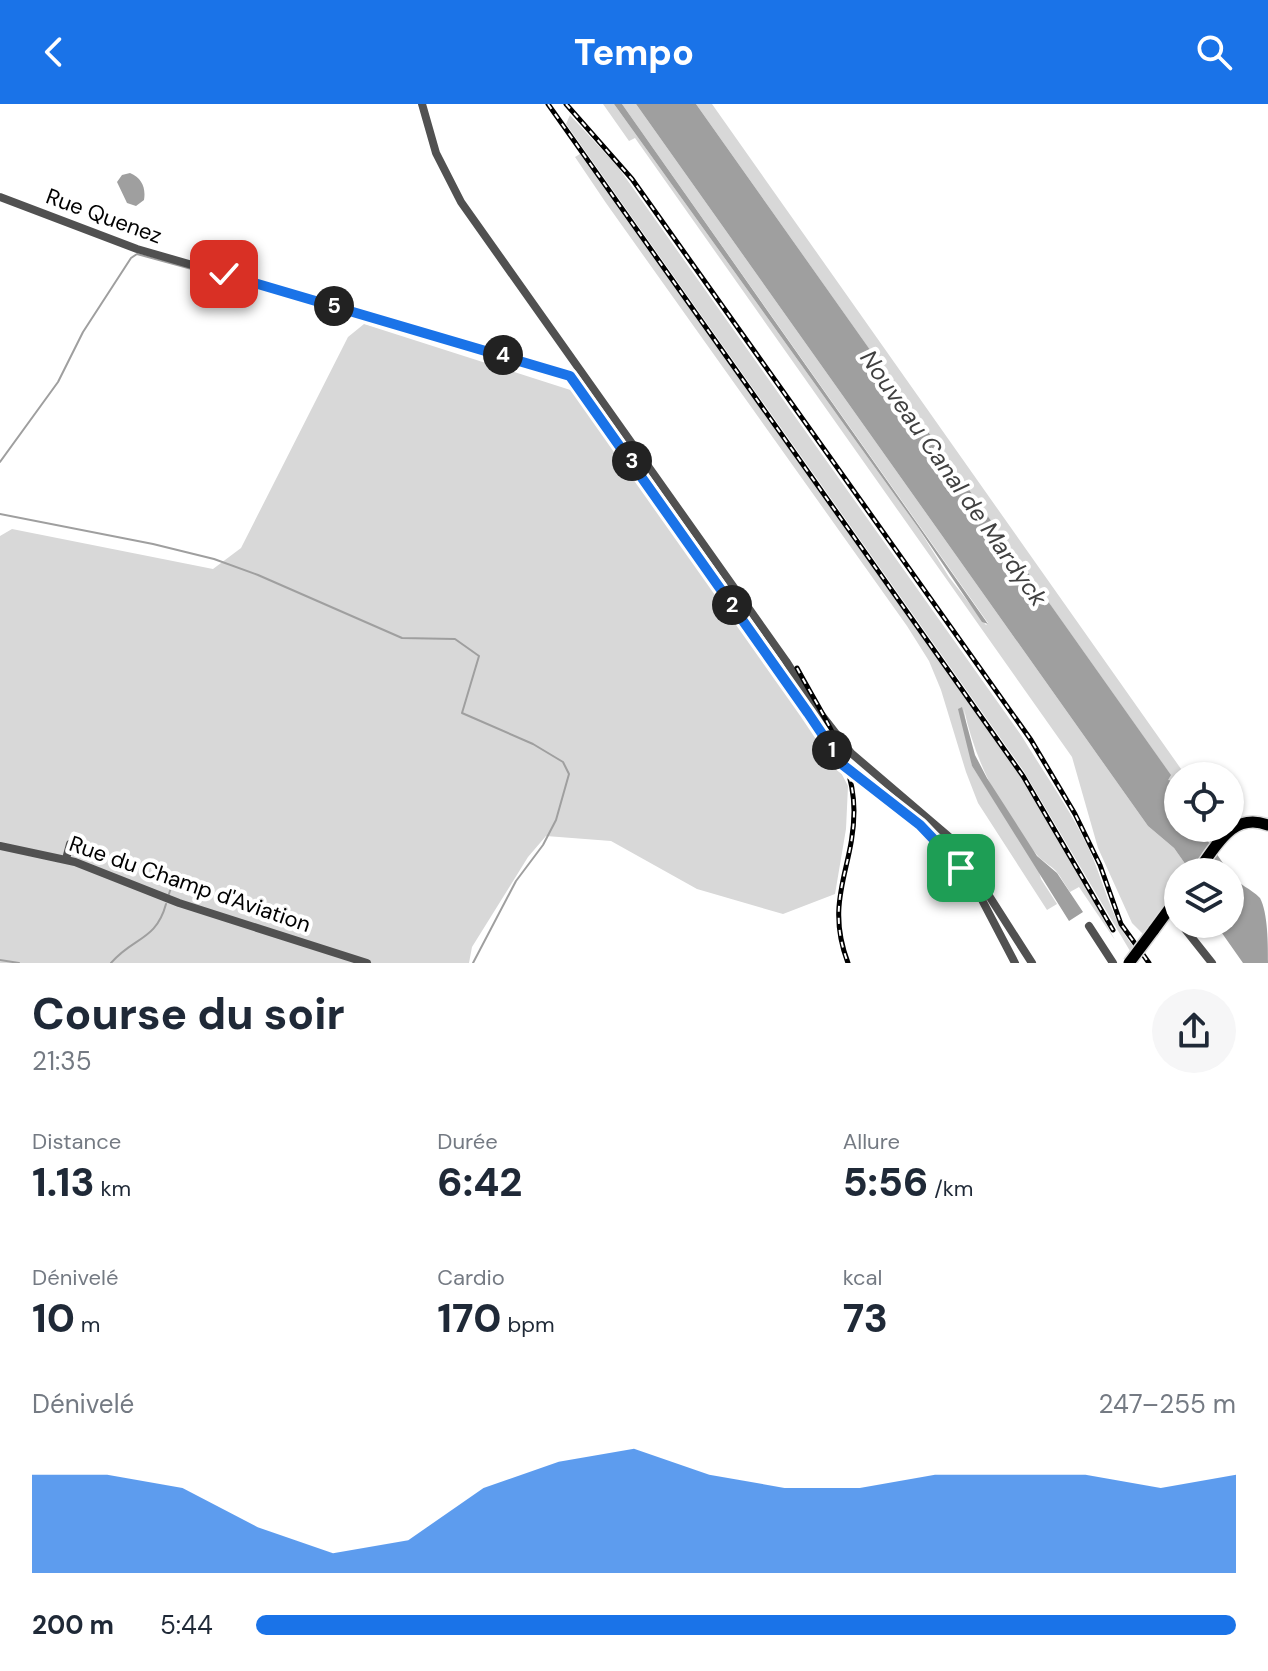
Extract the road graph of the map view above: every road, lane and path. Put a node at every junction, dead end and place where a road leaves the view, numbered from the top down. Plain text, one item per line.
1 (422, 104) edge
2 (0, 197) edge
3 (1268, 825) edge
4 (70, 844) dead end
5 (0, 846) edge
6 (1208, 858) edge
7 (66, 859) junction
8 (1164, 915) edge
9 (1089, 926) dead end
10 (1192, 938) edge
11 (367, 963) edge
12 (1015, 963) edge
13 (1032, 963) edge
14 (1113, 963) edge
15 (1129, 963) edge
16 (1212, 963) edge

1 - 13 street
2 - 12 street, Rue Quenez
3 - 6 main road
4 - 7 street
5 - 7 street, Rue du Champ d'Aviation
7 - 11 street, Rue du Champ d'Aviation
8 - 15 main road, bridge
9 - 14 street
10 - 16 street

